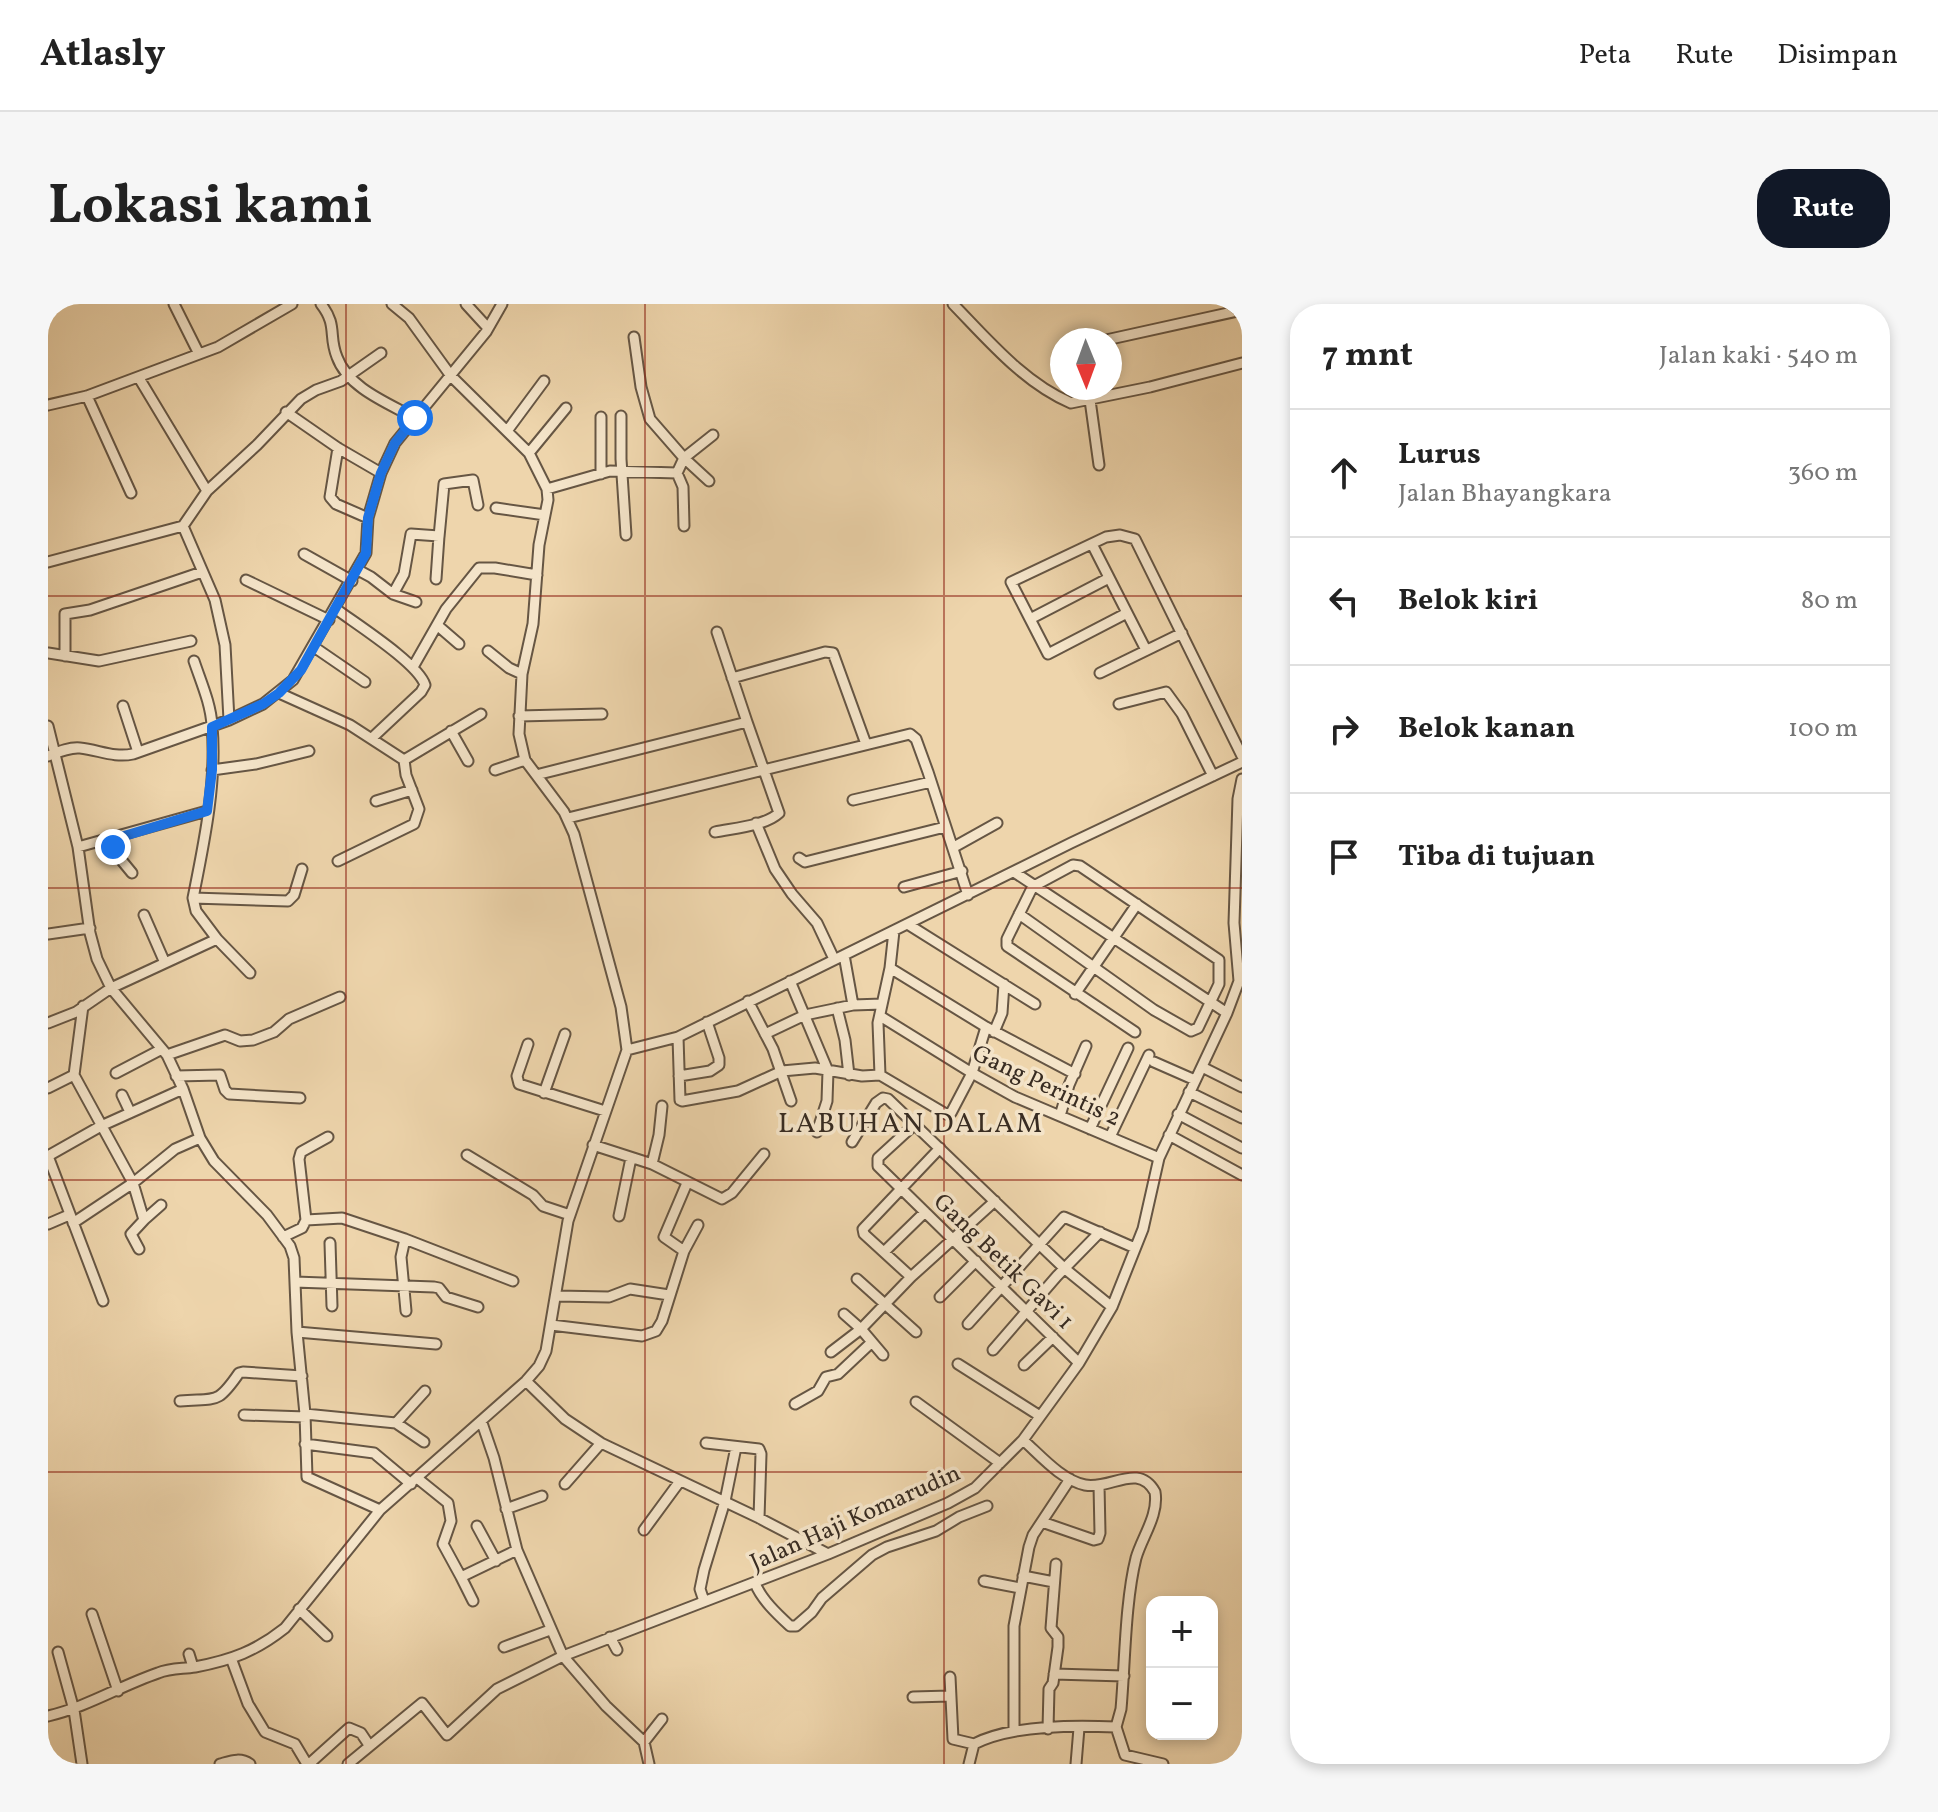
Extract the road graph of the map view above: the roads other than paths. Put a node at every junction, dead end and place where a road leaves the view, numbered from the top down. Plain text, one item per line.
1 (174, 304) edge
2 (292, 304) edge
3 (321, 304) edge
4 (392, 304) edge
5 (466, 304) edge
6 (502, 304) edge
7 (953, 304) edge
8 (1242, 310) edge
9 (488, 328) junction
10 (1122, 336) edge
11 (634, 337) dead end
12 (381, 353) dead end
13 (199, 354) junction
14 (1242, 363) edge
15 (347, 376) junction
16 (451, 376) junction
17 (139, 378) junction
18 (544, 381) dead end
19 (1050, 392) edge
20 (1122, 392) edge
21 (87, 396) junction
22 (1063, 400) edge
23 (1090, 400) joint
24 (48, 405) edge
25 (566, 408) dead end
26 (286, 412) junction
27 (621, 416) dead end
28 (601, 417) dead end
29 (415, 418) junction
30 (507, 431) junction
31 (713, 435) dead end
32 (338, 448) junction
33 (529, 453) junction
34 (684, 458) junction
35 (1099, 465) dead end
36 (622, 471) junction
37 (381, 473) junction
38 (677, 473) junction
39 (601, 474) junction
40 (709, 481) dead end
41 (547, 489) junction
42 (207, 491) junction
43 (131, 493) dead end
44 (478, 505) dead end
45 (496, 508) dead end
46 (545, 515) junction
47 (368, 518) junction
48 (183, 526) junction
49 (684, 526) dead end
50 (626, 535) dead end
51 (439, 537) junction
52 (1092, 544) junction
53 (304, 554) dead end
54 (48, 562) edge
55 (358, 570) junction
56 (202, 572) junction
57 (537, 575) junction
58 (1109, 578) junction
59 (436, 579) dead end
60 (246, 580) dead end
61 (352, 581) junction
62 (393, 594) junction
63 (416, 602) dead end
64 (336, 609) junction
65 (1127, 613) junction
66 (1030, 619) junction
67 (329, 620) junction
68 (437, 625) junction
69 (717, 632) dead end
70 (1182, 633) junction
71 (191, 641) dead end
72 (459, 644) dead end
73 (314, 647) junction
74 (1146, 650) junction
75 (488, 651) dead end
76 (48, 653) edge
77 (65, 656) junction
78 (194, 661) dead end
79 (413, 667) junction
80 (1100, 673) dead end
81 (522, 674) junction
82 (732, 678) junction
83 (365, 682) dead end
84 (279, 693) junction
85 (1119, 704) dead end
86 (123, 706) dead end
87 (481, 714) dead end
88 (602, 714) dead end
89 (519, 716) junction
90 (229, 720) junction
91 (747, 722) junction
92 (48, 726) edge
93 (212, 727) junction
94 (451, 731) junction
95 (372, 738) junction
96 (866, 744) junction
97 (309, 751) dead end
98 (138, 752) junction
99 (52, 755) edge
100 (1242, 759) edge
101 (404, 760) junction
102 (525, 760) junction
103 (468, 761) dead end
104 (212, 770) junction
105 (495, 770) dead end
106 (765, 770) junction
107 (536, 775) junction
108 (1213, 776) junction
109 (1242, 779) edge
110 (931, 782) junction
111 (412, 790) junction
112 (853, 800) dead end
113 (376, 801) dead end
114 (1240, 801) edge
115 (207, 811) junction
116 (568, 818) junction
117 (756, 823) junction
118 (997, 823) dead end
119 (945, 827) junction
120 (715, 832) dead end
121 (111, 840) junction
122 (78, 847) junction
123 (954, 847) junction
124 (1239, 851) edge
125 (799, 858) dead end
126 (338, 861) dead end
127 (302, 869) dead end
128 (962, 871) junction
129 (1014, 872) junction
130 (132, 873) dead end
131 (1034, 886) junction
132 (904, 887) dead end
133 (968, 895) junction
134 (193, 898) junction
135 (1137, 904) junction
136 (1019, 914) junction
137 (144, 915) dead end
138 (909, 925) junction
139 (90, 928) junction
140 (894, 931) junction
141 (48, 934) edge
142 (217, 939) junction
143 (1112, 939) junction
144 (839, 957) junction
145 (165, 963) junction
146 (1093, 966) junction
147 (890, 968) junction
148 (250, 973) dead end
149 (790, 981) junction
150 (1004, 984) junction
151 (111, 988) junction
152 (1075, 994) junction
153 (340, 997) dead end
154 (748, 1001) junction
155 (882, 1004) junction
156 (1035, 1004) dead end
157 (1210, 1004) junction
158 (853, 1005) junction
159 (83, 1006) junction
160 (837, 1008) junction
161 (1227, 1013) junction
162 (805, 1015) junction
163 (880, 1016) junction
164 (707, 1022) junction
165 (48, 1023) edge
166 (990, 1030) junction
167 (1135, 1032) dead end
168 (565, 1034) dead end
169 (765, 1034) junction
170 (678, 1037) junction
171 (528, 1044) dead end
172 (1086, 1046) dead end
173 (1128, 1048) dead end
174 (627, 1050) junction
175 (164, 1052) junction
176 (1202, 1067) junction
177 (782, 1071) junction
178 (828, 1071) junction
179 (116, 1073) dead end
180 (972, 1073) junction
181 (1075, 1074) junction
182 (74, 1075) junction
183 (849, 1075) junction
184 (880, 1075) junction
185 (176, 1076) junction
186 (679, 1076) junction
187 (1195, 1080) junction
188 (1242, 1087) edge
189 (48, 1088) edge
190 (183, 1089) junction
191 (1189, 1092) junction
192 (544, 1093) junction
193 (122, 1095) dead end
194 (300, 1098) dead end
195 (791, 1101) dead end
196 (662, 1106) dead end
197 (605, 1111) junction
198 (130, 1112) junction
199 (1178, 1114) junction
200 (1060, 1116) junction
201 (1242, 1118) edge
202 (914, 1125) junction
203 (101, 1126) junction
204 (1090, 1129) junction
205 (817, 1132) dead end
206 (1169, 1135) junction
207 (328, 1137) dead end
208 (1110, 1137) junction
209 (200, 1138) junction
210 (852, 1142) dead end
211 (593, 1145) junction
212 (940, 1148) junction
213 (1242, 1148) edge
214 (764, 1154) dead end
215 (467, 1155) dead end
216 (48, 1156) edge
217 (631, 1158) junction
218 (1159, 1158) junction
219 (652, 1164) junction
220 (1242, 1175) edge
221 (133, 1183) junction
222 (687, 1183) junction
223 (902, 1188) junction
224 (995, 1201) junction
225 (161, 1205) dead end
226 (925, 1212) junction
227 (570, 1215) junction
228 (619, 1216) dead end
229 (71, 1219) junction
230 (144, 1220) junction
231 (306, 1220) junction
232 (48, 1224) edge
233 (698, 1225) dead end
234 (1100, 1232) junction
235 (283, 1237) junction
236 (405, 1239) junction
237 (953, 1239) junction
238 (330, 1243) dead end
239 (1040, 1244) junction
240 (1135, 1248) junction
241 (139, 1249) dead end
242 (684, 1251) junction
243 (884, 1252) junction
244 (976, 1261) junction
245 (1064, 1268) junction
246 (911, 1277) junction
247 (857, 1279) dead end
248 (513, 1281) dead end
249 (295, 1282) junction
250 (330, 1283) junction
251 (404, 1286) junction
252 (1001, 1286) junction
253 (669, 1295) junction
254 (557, 1296) junction
255 (940, 1297) dead end
256 (103, 1301) dead end
257 (886, 1303) junction
258 (332, 1306) dead end
259 (478, 1307) dead end
260 (1112, 1307) junction
261 (406, 1311) dead end
262 (1027, 1311) junction
263 (844, 1314) dead end
264 (968, 1324) dead end
265 (551, 1325) junction
266 (861, 1329) junction
267 (297, 1332) junction
268 (916, 1332) dead end
269 (1053, 1337) junction
270 (872, 1342) junction
271 (436, 1344) dead end
272 (993, 1350) dead end
273 (831, 1352) dead end
274 (883, 1355) dead end
275 (1079, 1363) junction
276 (958, 1364) dead end
277 (1024, 1365) dead end
278 (302, 1376) junction
279 (526, 1381) junction
280 (425, 1391) dead end
281 (180, 1401) dead end
282 (916, 1402) dead end
283 (795, 1404) dead end
284 (244, 1415) dead end
285 (306, 1416) junction
286 (1040, 1416) junction
287 (396, 1423) junction
288 (482, 1423) junction
289 (1023, 1440) junction
290 (424, 1442) dead end
291 (601, 1443) junction
292 (706, 1443) dead end
293 (305, 1444) junction
294 (736, 1447) junction
295 (1000, 1463) junction
296 (1070, 1479) junction
297 (414, 1481) junction
298 (680, 1481) junction
299 (565, 1484) dead end
300 (1099, 1485) junction
301 (542, 1496) dead end
302 (725, 1501) junction
303 (987, 1506) dead end
304 (506, 1509) junction
305 (380, 1510) junction
306 (759, 1518) junction
307 (1042, 1522) junction
308 (477, 1526) dead end
309 (644, 1530) dead end
310 (517, 1550) junction
311 (828, 1554) junction
312 (496, 1561) junction
313 (1056, 1564) dead end
314 (1023, 1576) junction
315 (461, 1577) junction
316 (984, 1581) dead end
317 (1054, 1582) junction
318 (756, 1586) junction
319 (1020, 1588) junction
320 (473, 1601) dead end
321 (704, 1601) junction
322 (299, 1609) junction
323 (92, 1614) dead end
324 (550, 1630) junction
325 (327, 1636) dead end
326 (504, 1647) dead end
327 (58, 1652) dead end
328 (189, 1654) dead end
329 (231, 1658) junction
330 (565, 1660) junction
331 (193, 1667) junction
332 (1054, 1674) junction
333 (1124, 1676) junction
334 (950, 1677) dead end
335 (118, 1691) junction
336 (950, 1696) junction
337 (913, 1697) dead end
338 (74, 1710) junction
339 (48, 1716) edge
340 (662, 1719) dead end
341 (1116, 1727) junction
342 (1079, 1728) junction
343 (1048, 1729) junction
344 (1014, 1730) junction
345 (644, 1742) junction
346 (974, 1744) junction
347 (369, 1745) junction
348 (82, 1764) edge
349 (220, 1764) edge
350 (250, 1764) edge
351 (308, 1764) edge
352 (348, 1764) edge
353 (649, 1764) edge
354 (969, 1764) edge
355 (1076, 1764) edge
356 (1163, 1764) edge

1 - 13 street
2 - 13 street
3 - 15 street
4 - 16 street
5 - 9 street
6 - 9 street
7 - 19 street
8 - 10 street
9 - 16 street
11 - 34 street
12 - 15 street
13 - 17 street
14 - 20 street
15 - 26 street
15 - 29 street
16 - 29 street
16 - 30 street
17 - 21 street
17 - 42 street
18 - 30 street
21 - 24 street
21 - 43 street
22 - 23 street
23 - 35 street
25 - 33 street
26 - 32 street
26 - 42 street
27 - 36 street
28 - 39 street
29 - 37 street
30 - 33 street
31 - 34 street
32 - 37 street
32 - 47 street
33 - 41 street
34 - 38 street
34 - 40 street
36 - 38 street
36 - 39 street
36 - 50 street
37 - 47 street
38 - 49 street
39 - 41 street
41 - 46 street
42 - 48 street
44 - 51 street
45 - 46 street
46 - 57 street
47 - 55 street
48 - 54 street
48 - 56 street
51 - 59 street
51 - 62 street
52 - 58 street
52 - 66 street
52 - 70 street
53 - 61 street
55 - 61 street
55 - 62 street
56 - 77 street
56 - 90 street
57 - 68 street
57 - 81 street
58 - 65 street
58 - 66 street
60 - 67 street
61 - 64 street
62 - 63 street
64 - 67 street
64 - 79 street
65 - 66 street
65 - 74 street
67 - 73 street
68 - 72 street
68 - 79 street
69 - 82 street
70 - 74 street
70 - 100 street
71 - 77 street
73 - 83 street
73 - 84 street
74 - 80 street
75 - 81 street
76 - 77 street
78 - 93 street
79 - 95 street
81 - 89 street
82 - 91 street
82 - 96 street
84 - 90 street
84 - 95 street
85 - 108 street
86 - 98 street
87 - 94 street
88 - 89 street
89 - 102 street
90 - 93 street
91 - 106 street
91 - 107 street
92 - 99 street
93 - 98 street
93 - 104 street
94 - 101 street
94 - 103 street
95 - 101 street
96 - 106 street
96 - 110 street
97 - 104 street
98 - 99 street
99 - 122 street
100 - 108 street
101 - 111 street
102 - 105 street
102 - 107 street
104 - 115 street
106 - 116 street
106 - 117 street
107 - 116 street
108 - 129 street
109 - 114 street, Jalan Haji Komarudin
110 - 112 street
110 - 119 street
111 - 113 street
111 - 126 street
114 - 124 street, Jalan Haji Komarudin
115 - 121 street
115 - 134 street
116 - 174 street
117 - 120 street
117 - 144 street
118 - 123 street
119 - 123 street
119 - 125 street
121 - 122 street
121 - 130 street
122 - 139 street
123 - 128 street
124 - 161 street, Jalan Haji Komarudin
127 - 134 street
128 - 132 street
128 - 133 street
129 - 131 street
129 - 133 street
131 - 135 street
131 - 136 street
131 - 143 street
133 - 138 street
134 - 142 street
135 - 143 street
135 - 157 street
136 - 146 street
136 - 152 street
137 - 145 street
138 - 140 street
138 - 150 street
139 - 141 street
139 - 151 street
140 - 144 street
140 - 147 street
142 - 145 street
142 - 148 street
143 - 146 street
143 - 157 street
144 - 149 street
144 - 158 street
145 - 151 street
146 - 152 street
146 - 157 street
147 - 155 street
147 - 166 street
149 - 154 street
149 - 162 street
150 - 156 street
150 - 166 street
151 - 159 street
151 - 175 street
152 - 167 street
153 - 175 street
154 - 164 street
154 - 169 street
155 - 158 street
155 - 163 street
157 - 161 street
158 - 160 street
159 - 165 street
159 - 182 street
160 - 162 street
160 - 183 street
161 - 176 street, Jalan Haji Komarudin
162 - 169 street
162 - 178 street
163 - 180 street, Gang Perintis 2
163 - 184 street
164 - 170 street
164 - 186 street
166 - 180 street
166 - 181 street
168 - 192 street
169 - 177 street
170 - 174 street
170 - 186 street
171 - 192 street
172 - 181 street
173 - 204 street
174 - 197 street
175 - 179 street
175 - 185 street
176 - 187 street, Jalan Haji Komarudin
176 - 188 street
177 - 178 street
177 - 186 street
177 - 195 street
178 - 183 street
178 - 205 street
180 - 184 street
180 - 200 street, Gang Perintis 2
181 - 200 street
182 - 189 street
182 - 203 street
183 - 184 street
185 - 190 street
185 - 194 street
187 - 191 street, Jalan Haji Komarudin
187 - 208 street
190 - 198 street
190 - 209 street
191 - 199 street, Jalan Haji Komarudin
191 - 201 street
192 - 197 street
193 - 198 street
196 - 219 street
197 - 211 street
198 - 203 street
199 - 206 street, Jalan Haji Komarudin
199 - 213 street
200 - 204 street, Gang Perintis 2
202 - 210 street
202 - 212 street
202 - 223 street, Gang Betik Gavi 1
203 - 216 street
203 - 221 street
204 - 208 street, Gang Perintis 2
206 - 218 street, Jalan Haji Komarudin
206 - 220 street
207 - 231 street
208 - 218 street, Gang Perintis 2
209 - 221 street
209 - 235 street
211 - 217 street
211 - 227 street
212 - 223 street
212 - 224 street
214 - 222 street
215 - 227 street
216 - 229 street
217 - 219 street
217 - 228 street
218 - 240 street, Jalan Haji Komarudin
219 - 222 street
221 - 229 street
221 - 230 street
222 - 242 street
223 - 226 street, Gang Betik Gavi 1
223 - 243 street
224 - 237 street
224 - 239 street
225 - 230 street
226 - 237 street, Gang Betik Gavi 1
226 - 243 street
227 - 254 street
229 - 232 street
229 - 256 street
230 - 241 street
231 - 235 street
231 - 236 street
233 - 242 street
234 - 239 street
234 - 240 street
234 - 245 street
235 - 249 street
236 - 248 street
236 - 251 street
237 - 244 street, Gang Betik Gavi 1
237 - 246 street
238 - 250 street
239 - 245 street
239 - 252 street
240 - 260 street, Jalan Haji Komarudin
242 - 253 street
243 - 246 street
244 - 252 street, Gang Betik Gavi 1
244 - 255 street
245 - 260 street
245 - 262 street
246 - 257 street
247 - 257 street
249 - 250 street
249 - 267 street
250 - 251 street
250 - 258 street
251 - 259 street
251 - 261 street
252 - 262 street, Gang Betik Gavi 1
252 - 264 street
253 - 254 street
253 - 265 street
254 - 265 street
257 - 266 street
257 - 268 street
260 - 275 street, Jalan Haji Komarudin
262 - 269 street, Gang Betik Gavi 1
262 - 272 street
263 - 266 street
265 - 279 street
266 - 270 street
266 - 273 street
267 - 271 street
267 - 278 street
269 - 275 street, Gang Betik Gavi 1
269 - 277 street
270 - 274 street
270 - 283 street
275 - 286 street, Jalan Haji Komarudin
276 - 286 street
278 - 281 street
278 - 285 street
279 - 288 street
279 - 291 street
280 - 287 street
282 - 295 street
284 - 285 street
285 - 287 street
285 - 293 street
286 - 289 street, Jalan Haji Komarudin
287 - 290 street
288 - 297 street
288 - 304 street
289 - 295 street, Jalan Haji Komarudin
289 - 296 street
291 - 298 street
291 - 299 street
292 - 294 street
293 - 297 street
293 - 305 street
294 - 302 street
294 - 306 street
295 - 311 street, Jalan Haji Komarudin
296 - 300 street
296 - 307 street
297 - 305 street
297 - 315 street
298 - 302 street
298 - 309 street
300 - 307 street
300 - 333 street
301 - 304 street
302 - 306 street
302 - 321 street
303 - 318 street
304 - 310 street
305 - 322 street
306 - 311 street
307 - 314 street
308 - 312 street
310 - 312 street
310 - 324 street
311 - 318 street, Jalan Haji Komarudin
312 - 315 street
313 - 317 street
314 - 317 street
314 - 319 street
315 - 320 street
316 - 319 street
317 - 332 street
318 - 321 street, Jalan Haji Komarudin
319 - 344 street
321 - 330 street, Jalan Haji Komarudin
322 - 325 street
322 - 329 street
323 - 335 street
324 - 326 street
324 - 330 street
327 - 338 street
328 - 331 street
329 - 331 street
329 - 351 street
330 - 345 street
330 - 347 street, Jalan Haji Komarudin
331 - 335 street
332 - 333 street
332 - 343 street
333 - 341 street
334 - 336 street
335 - 338 street
336 - 337 street
336 - 346 street
338 - 339 street
338 - 348 street
340 - 345 street
341 - 342 street
341 - 356 street
342 - 343 street
342 - 355 street
343 - 344 street
344 - 346 street
345 - 353 street
346 - 354 street
347 - 351 street
347 - 352 street
349 - 350 street

